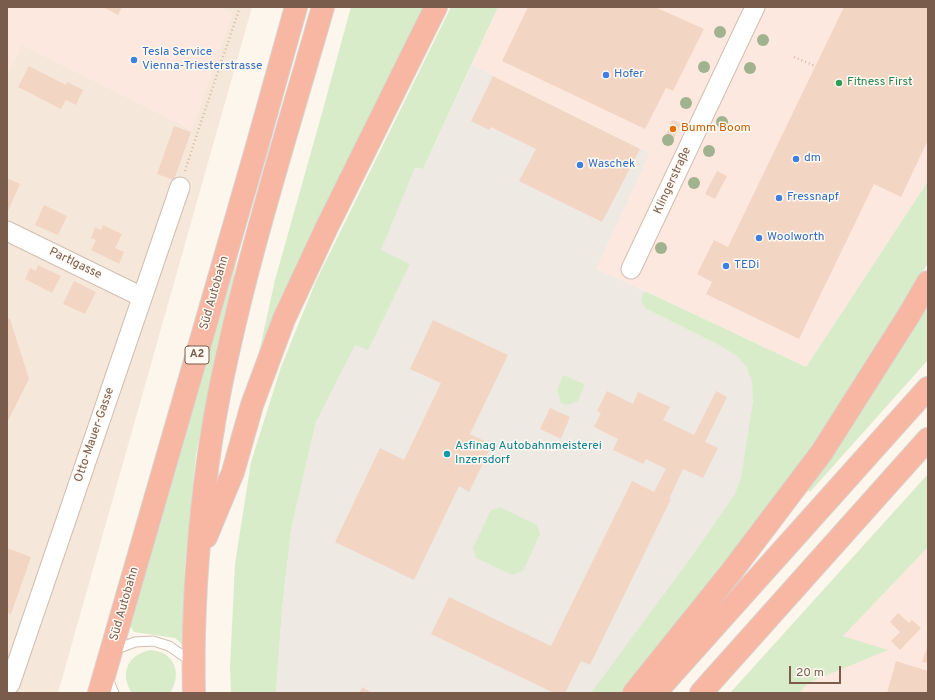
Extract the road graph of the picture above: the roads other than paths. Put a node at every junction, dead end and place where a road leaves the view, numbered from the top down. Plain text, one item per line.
1 (323, 7) edge
2 (436, 7) edge
3 (756, 7) edge
4 (294, 10) edge
5 (180, 187) road end
6 (7, 232) edge
7 (631, 268) dead end
8 (928, 282) edge
9 (142, 297) junction
10 (928, 388) edge
11 (928, 439) edge
12 (198, 557) junction
13 (111, 651) junction
14 (105, 672) junction
15 (9, 685) edge
16 (192, 685) edge
17 (98, 693) edge
18 (114, 693) edge
19 (634, 693) edge
20 (655, 693) edge
21 (701, 693) edge

1 - 12 highway, A2
2 - 12 highway
3 - 7 street, Klingerstraße
4 - 13 highway, Süd Autobahn / A2
5 - 9 street, Otto-Mauer-Gasse
6 - 9 street, Partlgasse
8 - 19 highway
9 - 15 street, Otto-Mauer-Gasse
10 - 20 highway
11 - 21 highway
12 - 16 highway, A2
13 - 14 highway, Süd Autobahn / A2
13 - 16 lane
14 - 17 highway, Süd Autobahn / A2
14 - 18 lane

